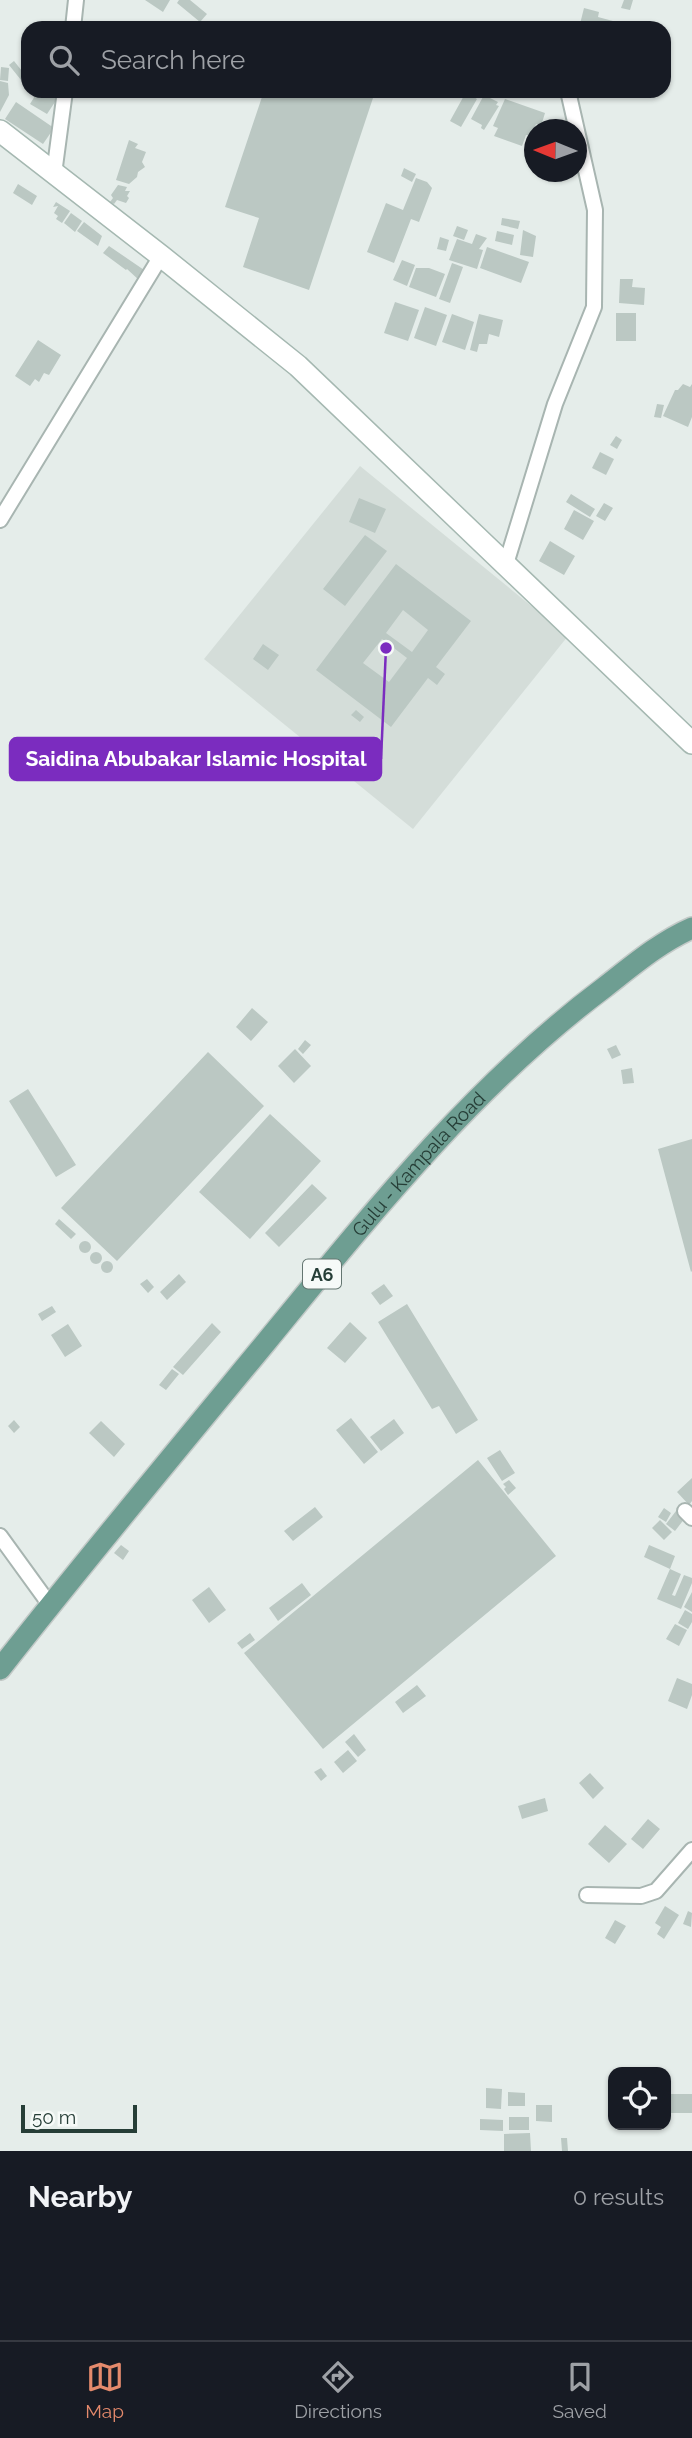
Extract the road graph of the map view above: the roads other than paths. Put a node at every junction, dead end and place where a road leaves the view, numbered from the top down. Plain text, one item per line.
1 (76, 0) edge
2 (74, 21) edge
3 (64, 98) edge
4 (570, 98) edge
5 (0, 131) edge
6 (54, 174) junction
7 (161, 256) junction
8 (0, 520) edge
9 (506, 564) junction
10 (692, 743) edge
11 (692, 928) edge
12 (0, 1536) edge
13 (50, 1605) junction
14 (0, 1669) edge
15 (692, 1850) edge
16 (587, 1895) dead end

1 - 2 street
3 - 6 street
4 - 9 street
5 - 6 street
6 - 7 street
7 - 8 street
7 - 9 street
9 - 10 street
11 - 13 main road, Gulu - Kampala Road / A6
12 - 13 street
13 - 14 main road, Gulu - Kampala Road / A6
15 - 16 street

